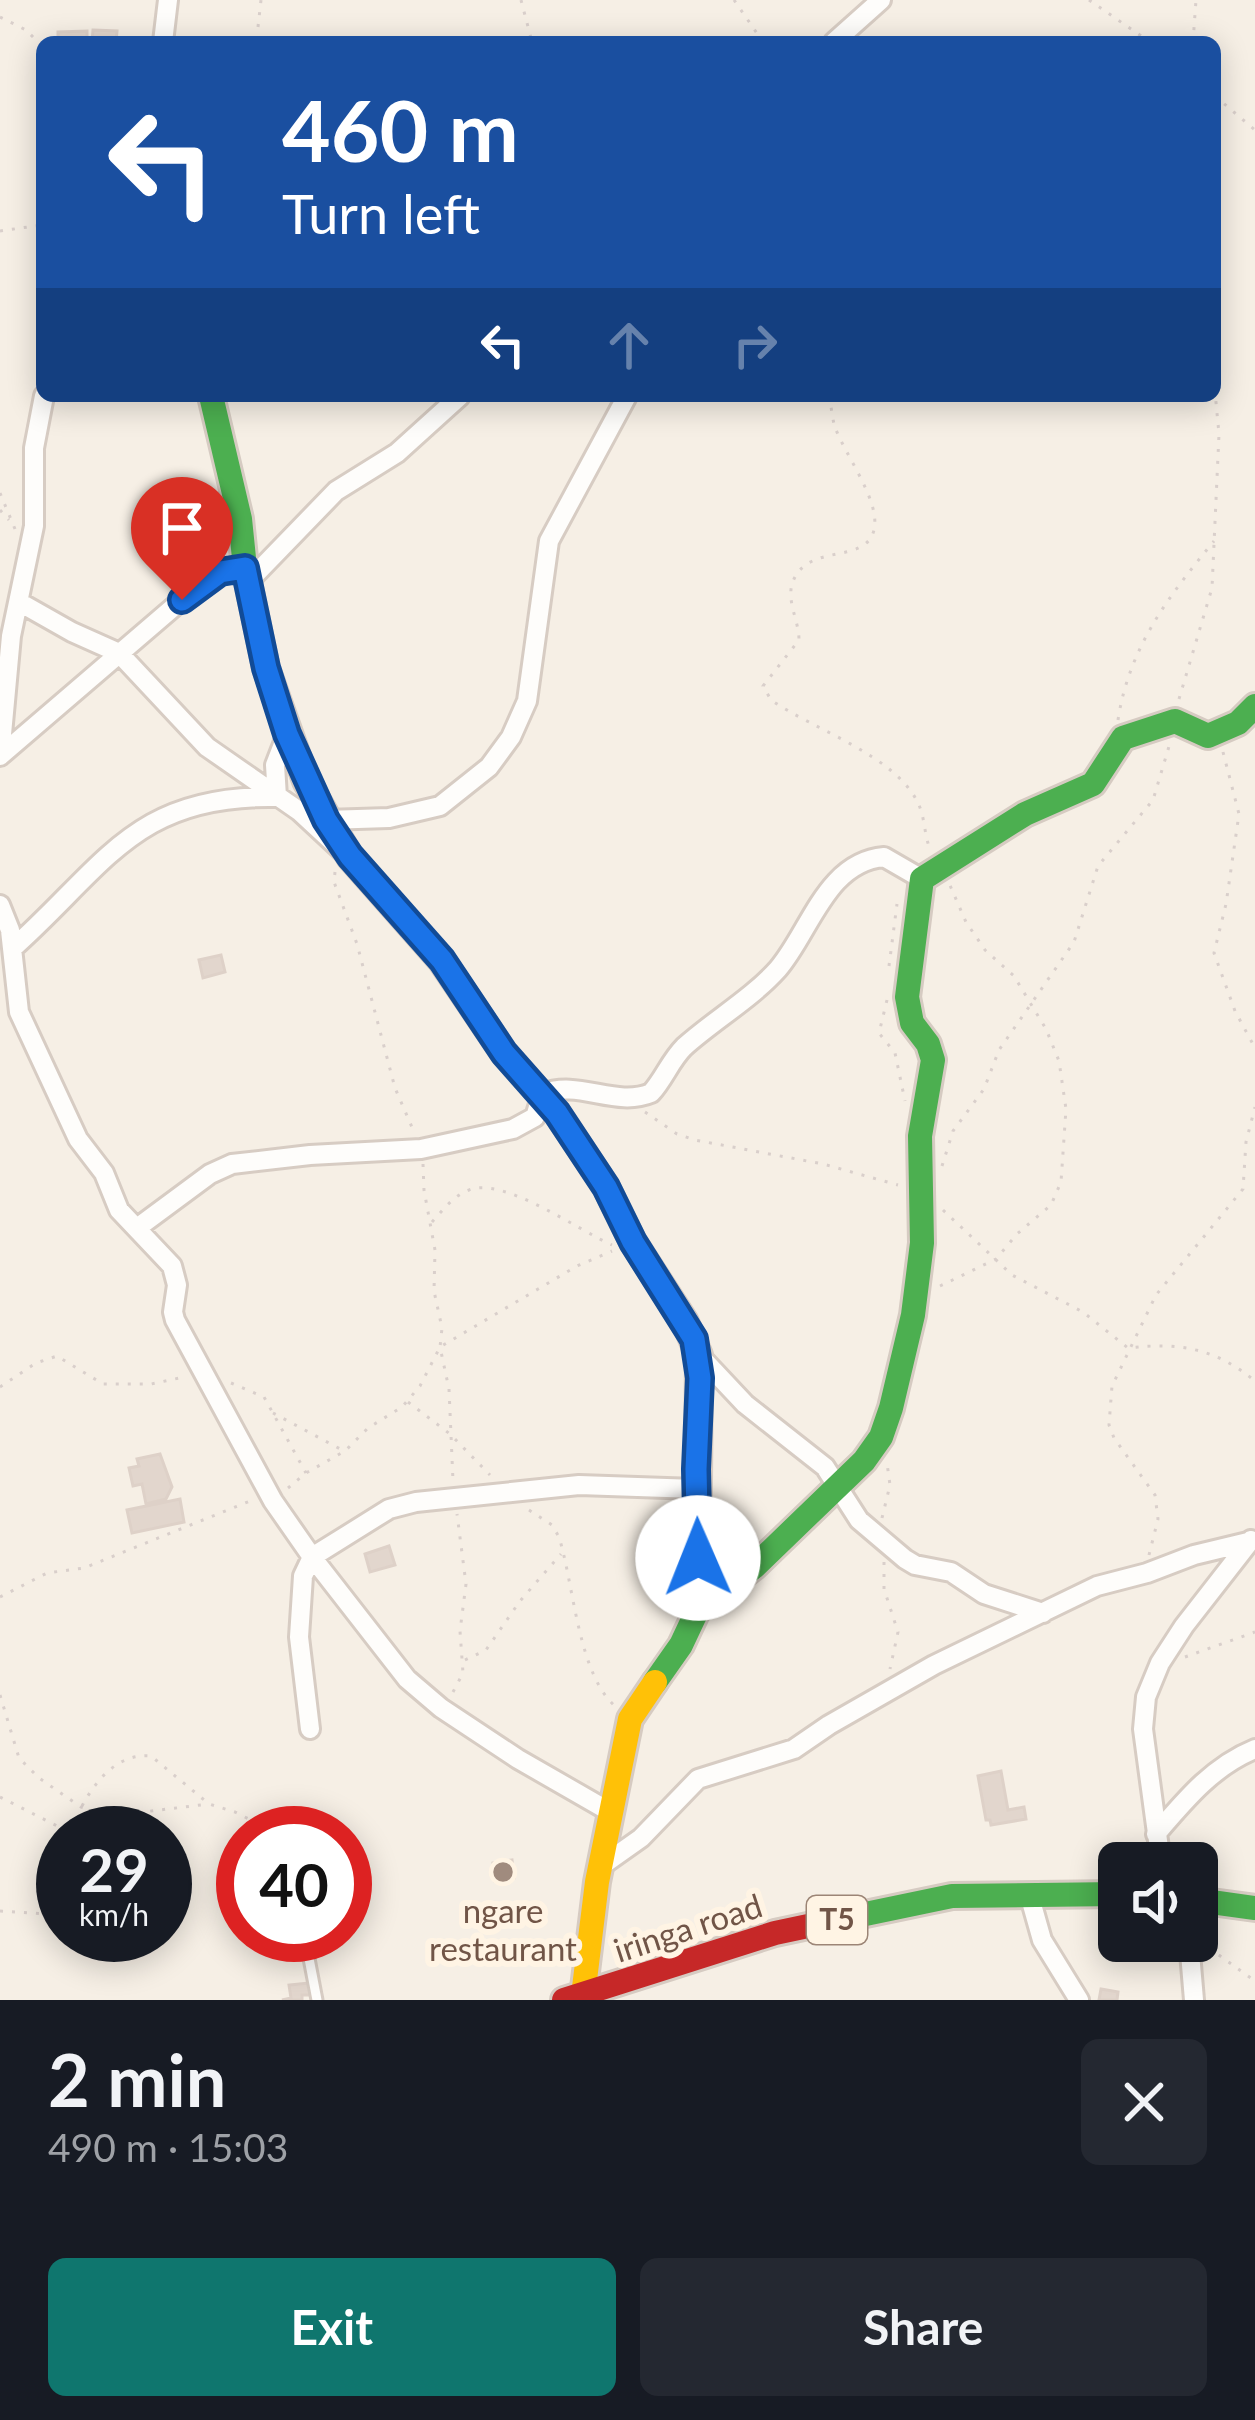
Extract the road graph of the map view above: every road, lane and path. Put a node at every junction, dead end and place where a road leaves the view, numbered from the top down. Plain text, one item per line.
1 (168, 0) edge
2 (262, 0) edge
3 (521, 0) edge
4 (734, 0) edge
5 (880, 0) edge
6 (1089, 0) edge
7 (1196, 0) edge
8 (0, 17) edge
9 (258, 27) dead end
10 (164, 36) edge
11 (530, 36) edge
12 (759, 36) edge
13 (841, 36) edge
14 (1141, 36) edge
15 (1193, 36) edge
16 (36, 40) edge
17 (1221, 101) edge
18 (1255, 130) edge
19 (36, 226) edge
20 (0, 231) edge
21 (43, 402) edge
22 (212, 402) edge
23 (454, 402) edge
24 (624, 402) edge
25 (831, 402) edge
26 (1216, 402) edge
27 (0, 493) edge
28 (0, 510) edge
29 (10, 521) junction
30 (1216, 539) junction
31 (30, 550) junction
32 (247, 575) junction
33 (19, 602) junction
34 (119, 653) junction
35 (1255, 706) edge
36 (1172, 722) junction
37 (1217, 733) junction
38 (287, 734) junction
39 (1114, 746) junction
40 (0, 756) edge
41 (277, 797) junction
42 (326, 820) junction
43 (343, 852) junction
44 (933, 872) junction
45 (0, 905) edge
46 (13, 949) junction
47 (1030, 1005) junction
48 (1255, 1048) edge
49 (542, 1094) junction
50 (626, 1098) junction
51 (1255, 1107) edge
52 (421, 1149) junction
53 (933, 1192) junction
54 (430, 1225) junction
55 (137, 1228) junction
56 (996, 1259) junction
57 (915, 1295) junction
58 (440, 1347) junction
59 (1127, 1348) junction
60 (698, 1354) junction
61 (206, 1370) junction
62 (1255, 1381) edge
63 (0, 1387) edge
64 (407, 1401) junction
65 (272, 1412) junction
66 (450, 1434) junction
67 (881, 1437) junction
68 (345, 1451) junction
69 (306, 1473) junction
70 (838, 1486) junction
71 (697, 1490) junction
72 (508, 1492) junction
73 (455, 1496) junction
74 (271, 1497) junction
75 (878, 1537) junction
76 (1251, 1540) edge
77 (563, 1551) junction
78 (311, 1557) junction
79 (1147, 1574) junction
80 (0, 1597) edge
81 (697, 1611) junction
82 (1043, 1613) junction
83 (1255, 1632) edge
84 (463, 1661) junction
85 (1160, 1663) junction
86 (901, 1684) junction
87 (0, 1695) edge
88 (441, 1708) junction
89 (630, 1719) junction
90 (310, 1729) dead end
91 (1255, 1749) edge
92 (0, 1797) edge
93 (209, 1804) junction
94 (80, 1806) edge
95 (82, 1806) edge
96 (192, 1806) edge
97 (216, 1806) edge
98 (612, 1813) junction
99 (36, 1815) edge
100 (1156, 1834) junction
101 (1157, 1842) edge
102 (600, 1868) junction
103 (1029, 1894) junction
104 (1098, 1894) edge
105 (1218, 1903) edge
106 (1255, 1908) edge
107 (0, 1910) edge
108 (36, 1913) edge
109 (1218, 1957) edge
110 (310, 1962) edge
111 (1194, 1962) edge
112 (1255, 1981) edge
113 (580, 1998) edge
114 (317, 2000) edge
115 (1079, 2000) edge
116 (1193, 2000) edge

1 - 10 street
2 - 9 path
3 - 11 path
4 - 12 path
5 - 13 street
6 - 14 path
7 - 15 path
8 - 16 path
17 - 18 path
19 - 20 path
21 - 31 street
22 - 32 main road
23 - 32 street
24 - 42 street
25 - 44 path
26 - 30 path
27 - 29 path
28 - 29 path
29 - 31 path
30 - 36 path
30 - 39 path
31 - 33 street
32 - 34 street
32 - 38 main road
33 - 34 street
33 - 40 street
34 - 40 street
34 - 41 street
35 - 37 main road
36 - 37 main road
36 - 39 main road
36 - 47 path
37 - 48 path
38 - 41 street
38 - 42 main road
39 - 44 main road
41 - 43 street
41 - 46 street
42 - 43 main road
43 - 49 main road
43 - 52 path
44 - 47 path
44 - 50 street
44 - 53 main road
45 - 46 street
46 - 55 street
47 - 53 path
47 - 56 path
49 - 50 street
49 - 52 street
49 - 60 main road
50 - 53 path
51 - 59 path
52 - 54 path
52 - 55 street
53 - 56 path
53 - 57 main road
54 - 58 path
54 - 58 path
55 - 61 street
56 - 57 path
56 - 59 path
57 - 67 main road
58 - 64 path
58 - 66 path
59 - 62 path
59 - 79 path
60 - 70 street
60 - 71 main road
61 - 63 path
61 - 65 path
61 - 74 street
64 - 66 path
64 - 68 path
65 - 68 path
65 - 69 path
66 - 72 path
66 - 73 path
67 - 70 main road
67 - 75 path
68 - 69 path
69 - 74 path
70 - 75 street
70 - 81 main road
71 - 72 street
71 - 81 main road
72 - 73 street
72 - 77 path
73 - 78 street
73 - 84 path
74 - 78 street
74 - 80 path
75 - 82 street
75 - 86 path
76 - 79 street
76 - 85 street
77 - 84 path
77 - 89 path
78 - 88 street
78 - 90 street
79 - 82 street
81 - 89 main road
82 - 86 street
83 - 85 path
84 - 88 path
85 - 100 street
86 - 102 street
87 - 94 path
88 - 98 street
89 - 98 main road
91 - 100 street
92 - 99 path
93 - 95 path
93 - 96 path
93 - 97 path
98 - 102 main road
100 - 101 street
102 - 113 main road
103 - 104 main road, iringa road / T5
103 - 113 main road, iringa road / T5
103 - 115 street
105 - 106 main road
107 - 108 path
109 - 112 path
110 - 114 lane
111 - 116 street

